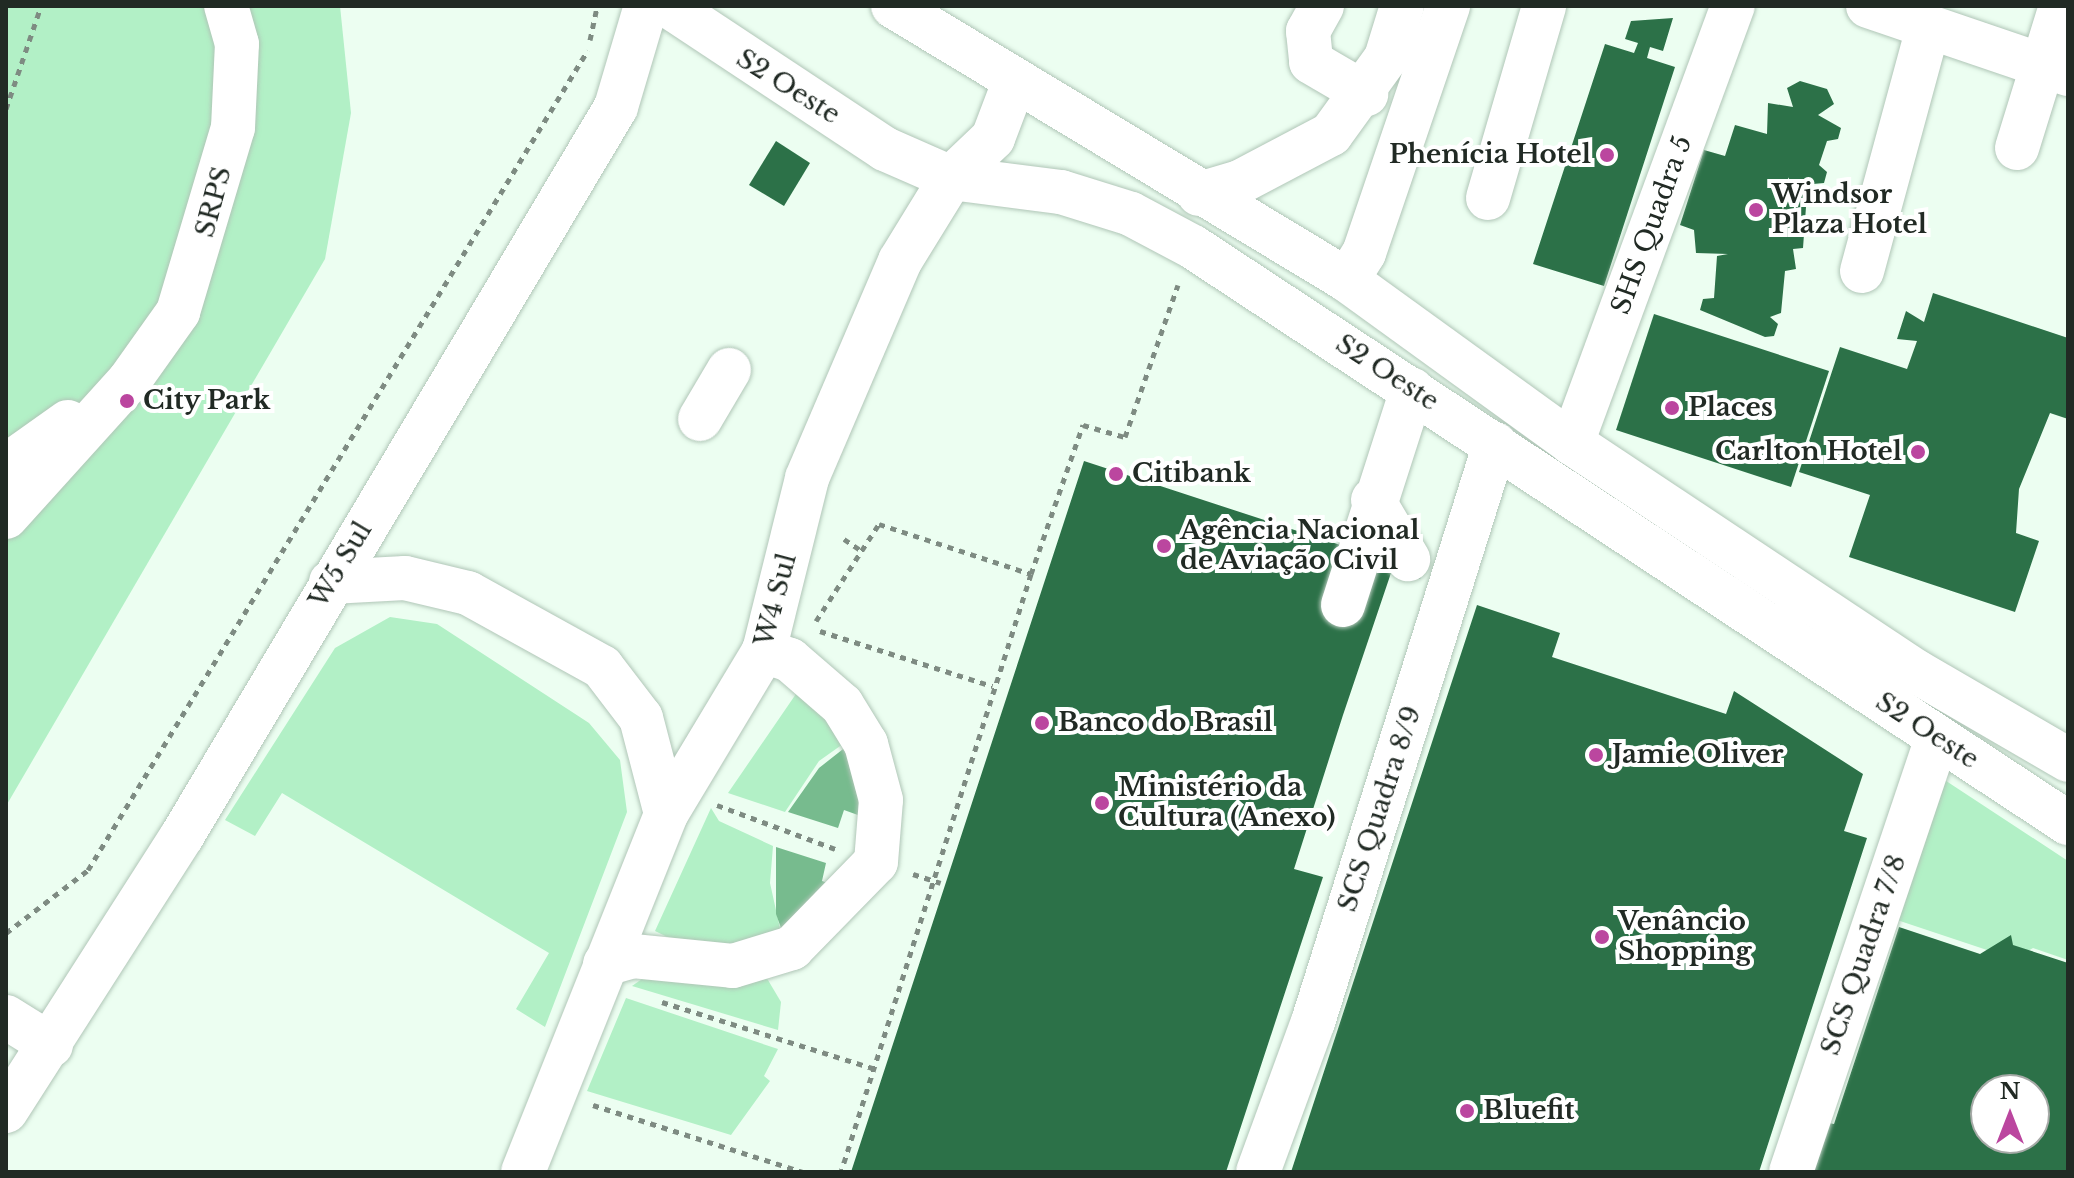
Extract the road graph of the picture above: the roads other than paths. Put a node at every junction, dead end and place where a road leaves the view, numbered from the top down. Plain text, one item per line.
1 (226, 6) edge
2 (646, 6) edge
3 (669, 6) edge
4 (893, 6) edge
5 (1322, 6) edge
6 (1402, 6) edge
7 (1448, 6) edge
8 (1544, 6) edge
9 (1733, 6) edge
10 (1869, 6) edge
11 (2061, 6) edge
12 (1928, 28) junction
13 (2054, 69) edge
14 (1015, 80) junction
15 (1366, 94) junction
16 (2017, 148) dead end
17 (951, 178) junction
18 (1199, 194) junction
19 (1488, 198) dead end
20 (1211, 259) junction
21 (1862, 271) dead end
22 (1347, 280) junction
23 (729, 370) dead end
24 (129, 381) junction
25 (1412, 390) junction
26 (700, 419) dead end
27 (1572, 443) junction
28 (1495, 444) junction
29 (6, 466) edge
30 (1373, 500) junction
31 (6, 517) edge
32 (1408, 559) dead end
33 (331, 582) junction
34 (1343, 605) dead end
35 (764, 651) junction
36 (1937, 738) junction
37 (2068, 760) edge
38 (686, 807) junction
39 (2068, 823) edge
40 (605, 964) junction
41 (6, 1017) edge
42 (51, 1045) junction
43 (6, 1111) edge
44 (523, 1172) edge
45 (1258, 1172) edge
46 (1791, 1172) edge

1 - 24 main road, SRPS
2 - 33 main road, W5 Sul
3 - 17 main road, S2 Oeste
4 - 14 main road, S2 Oeste
5 - 15 main road
6 - 15 main road
7 - 22 main road
8 - 19 main road
9 - 27 main road, SHS Quadra 5
10 - 12 main road
11 - 13 main road
12 - 13 main road
12 - 21 main road
13 - 16 main road
14 - 17 main road, W4 Sul
14 - 18 main road, S2 Oeste
15 - 18 main road
17 - 20 main road, S2 Oeste
17 - 35 main road, W4 Sul
18 - 22 main road, S2 Oeste
20 - 22 main road
20 - 25 main road, S2 Oeste
22 - 27 main road, S2 Oeste
23 - 26 main road
24 - 29 main road, SRPS
24 - 31 main road, SRPS
25 - 28 main road, S2 Oeste
25 - 30 main road
27 - 37 main road, S2 Oeste
28 - 36 main road, S2 Oeste
28 - 45 main road, SCS Quadra 8/9
30 - 32 main road
30 - 34 main road
33 - 38 main road
33 - 42 main road, W5 Sul
35 - 38 main road, W4 Sul
35 - 40 main road
36 - 39 main road, S2 Oeste
36 - 46 main road, SCS Quadra 7/8
38 - 40 main road, W4 Sul
40 - 44 main road, W4 Sul
41 - 42 main road
42 - 43 main road, W5 Sul

